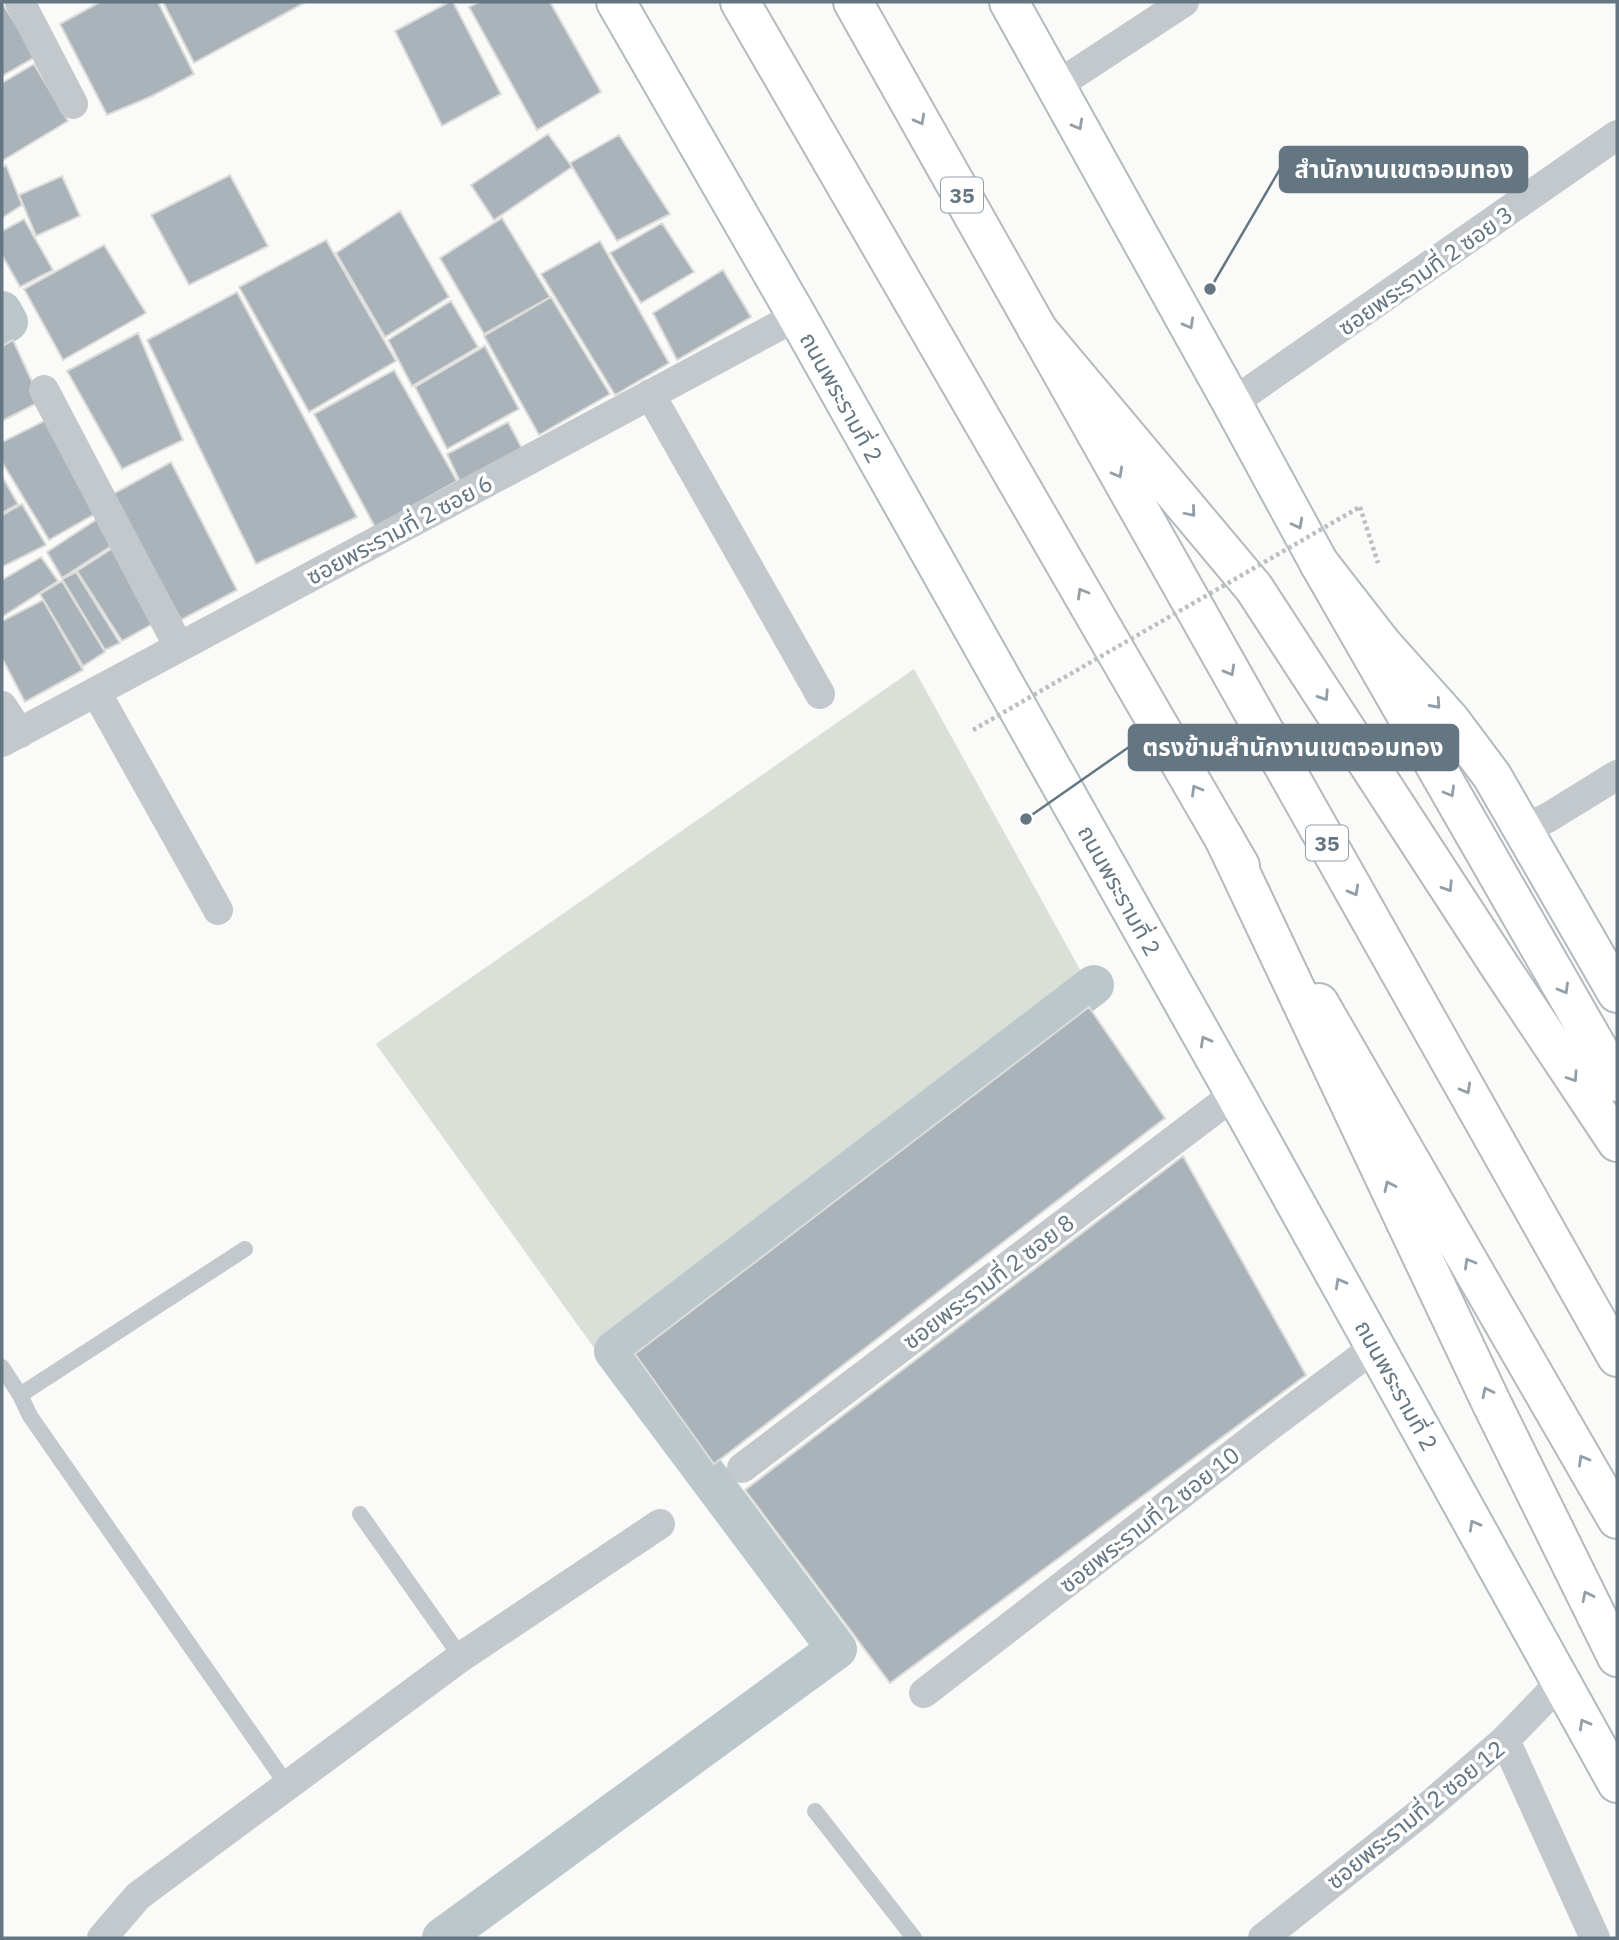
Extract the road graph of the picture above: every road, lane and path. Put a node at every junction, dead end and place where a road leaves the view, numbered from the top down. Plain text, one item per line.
1 (616, 2) edge
2 (740, 2) edge
3 (853, 2) edge
4 (860, 2) edge
5 (1009, 2) edge
6 (1184, 2) edge
7 (32, 6) edge
8 (887, 61) junction
9 (1056, 86) junction
10 (73, 104) dead end
11 (1617, 135) edge
12 (797, 316) junction
13 (1037, 329) junction
14 (44, 390) dead end
15 (650, 394) junction
16 (1233, 403) junction
17 (1319, 563) junction
18 (1378, 563) dead end
19 (179, 647) junction
20 (96, 692) junction
21 (820, 694) dead end
22 (2, 706) edge
23 (973, 730) dead end
24 (11, 737) edge
25 (1617, 775) edge
26 (1523, 830) junction
27 (1224, 838) junction
28 (218, 910) dead end
29 (1617, 993) edge
30 (1617, 1082) edge
31 (1235, 1094) junction
32 (1617, 1142) edge
33 (245, 1249) dead end
34 (1375, 1346) junction
35 (1617, 1357) edge
36 (2, 1367) edge
37 (20, 1395) junction
38 (742, 1468) dead end
39 (360, 1514) dead end
40 (1617, 1519) edge
41 (660, 1524) dead end
42 (461, 1657) junction
43 (1617, 1657) edge
44 (1561, 1682) junction
45 (924, 1693) dead end
46 (1505, 1740) junction
47 (1617, 1783) edge
48 (287, 1785) junction
49 (815, 1811) dead end
50 (102, 1938) edge
51 (914, 1938) edge
52 (1263, 1938) edge
53 (1595, 1938) edge

1 - 12 main road, ถนนพระรามที่ 2
27 -> 2 main road
3 - 8 main road, 35
4 - 8 main road
5 - 9 main road
6 - 9 street
7 - 10 street
8 -> 13 main road, 35
9 -> 16 main road
11 - 16 street, ซอยพระรามที่ 2 ซอย 3
12 - 15 street, ซอยพระรามที่ 2 ซอย 6
31 -> 12 main road, ถนนพระรามที่ 2
13 -> 32 main road
13 -> 35 main road, 35
14 - 19 street
15 - 19 street, ซอยพระรามที่ 2 ซอย 6
15 - 21 street
16 -> 17 main road
17 -> 26 main road
17 -> 30 main road
18 - 23 path, bridge
19 - 20 street, ซอยพระรามที่ 2 ซอย 6
20 - 24 street, ซอยพระรามที่ 2 ซอย 6
20 - 28 street
22 - 24 street
25 - 26 street
26 - 29 main road
40 -> 27 main road
43 -> 27 main road
34 -> 31 main road, ถนนพระรามที่ 2
31 - 38 street, ซอยพระรามที่ 2 ซอย 8
33 - 37 lane
44 -> 34 main road, ถนนพระรามที่ 2
34 - 45 street, ซอยพระรามที่ 2 ซอย 10
36 - 37 lane
37 - 48 lane
39 - 42 lane
41 - 42 street
42 - 48 street
44 - 46 street, ซอยพระรามที่ 2 ซอย 12
47 -> 44 main road, ถนนพระรามที่ 2
46 - 52 street, ซอยพระรามที่ 2 ซอย 12
46 - 53 street
48 - 50 street
49 - 51 lane

